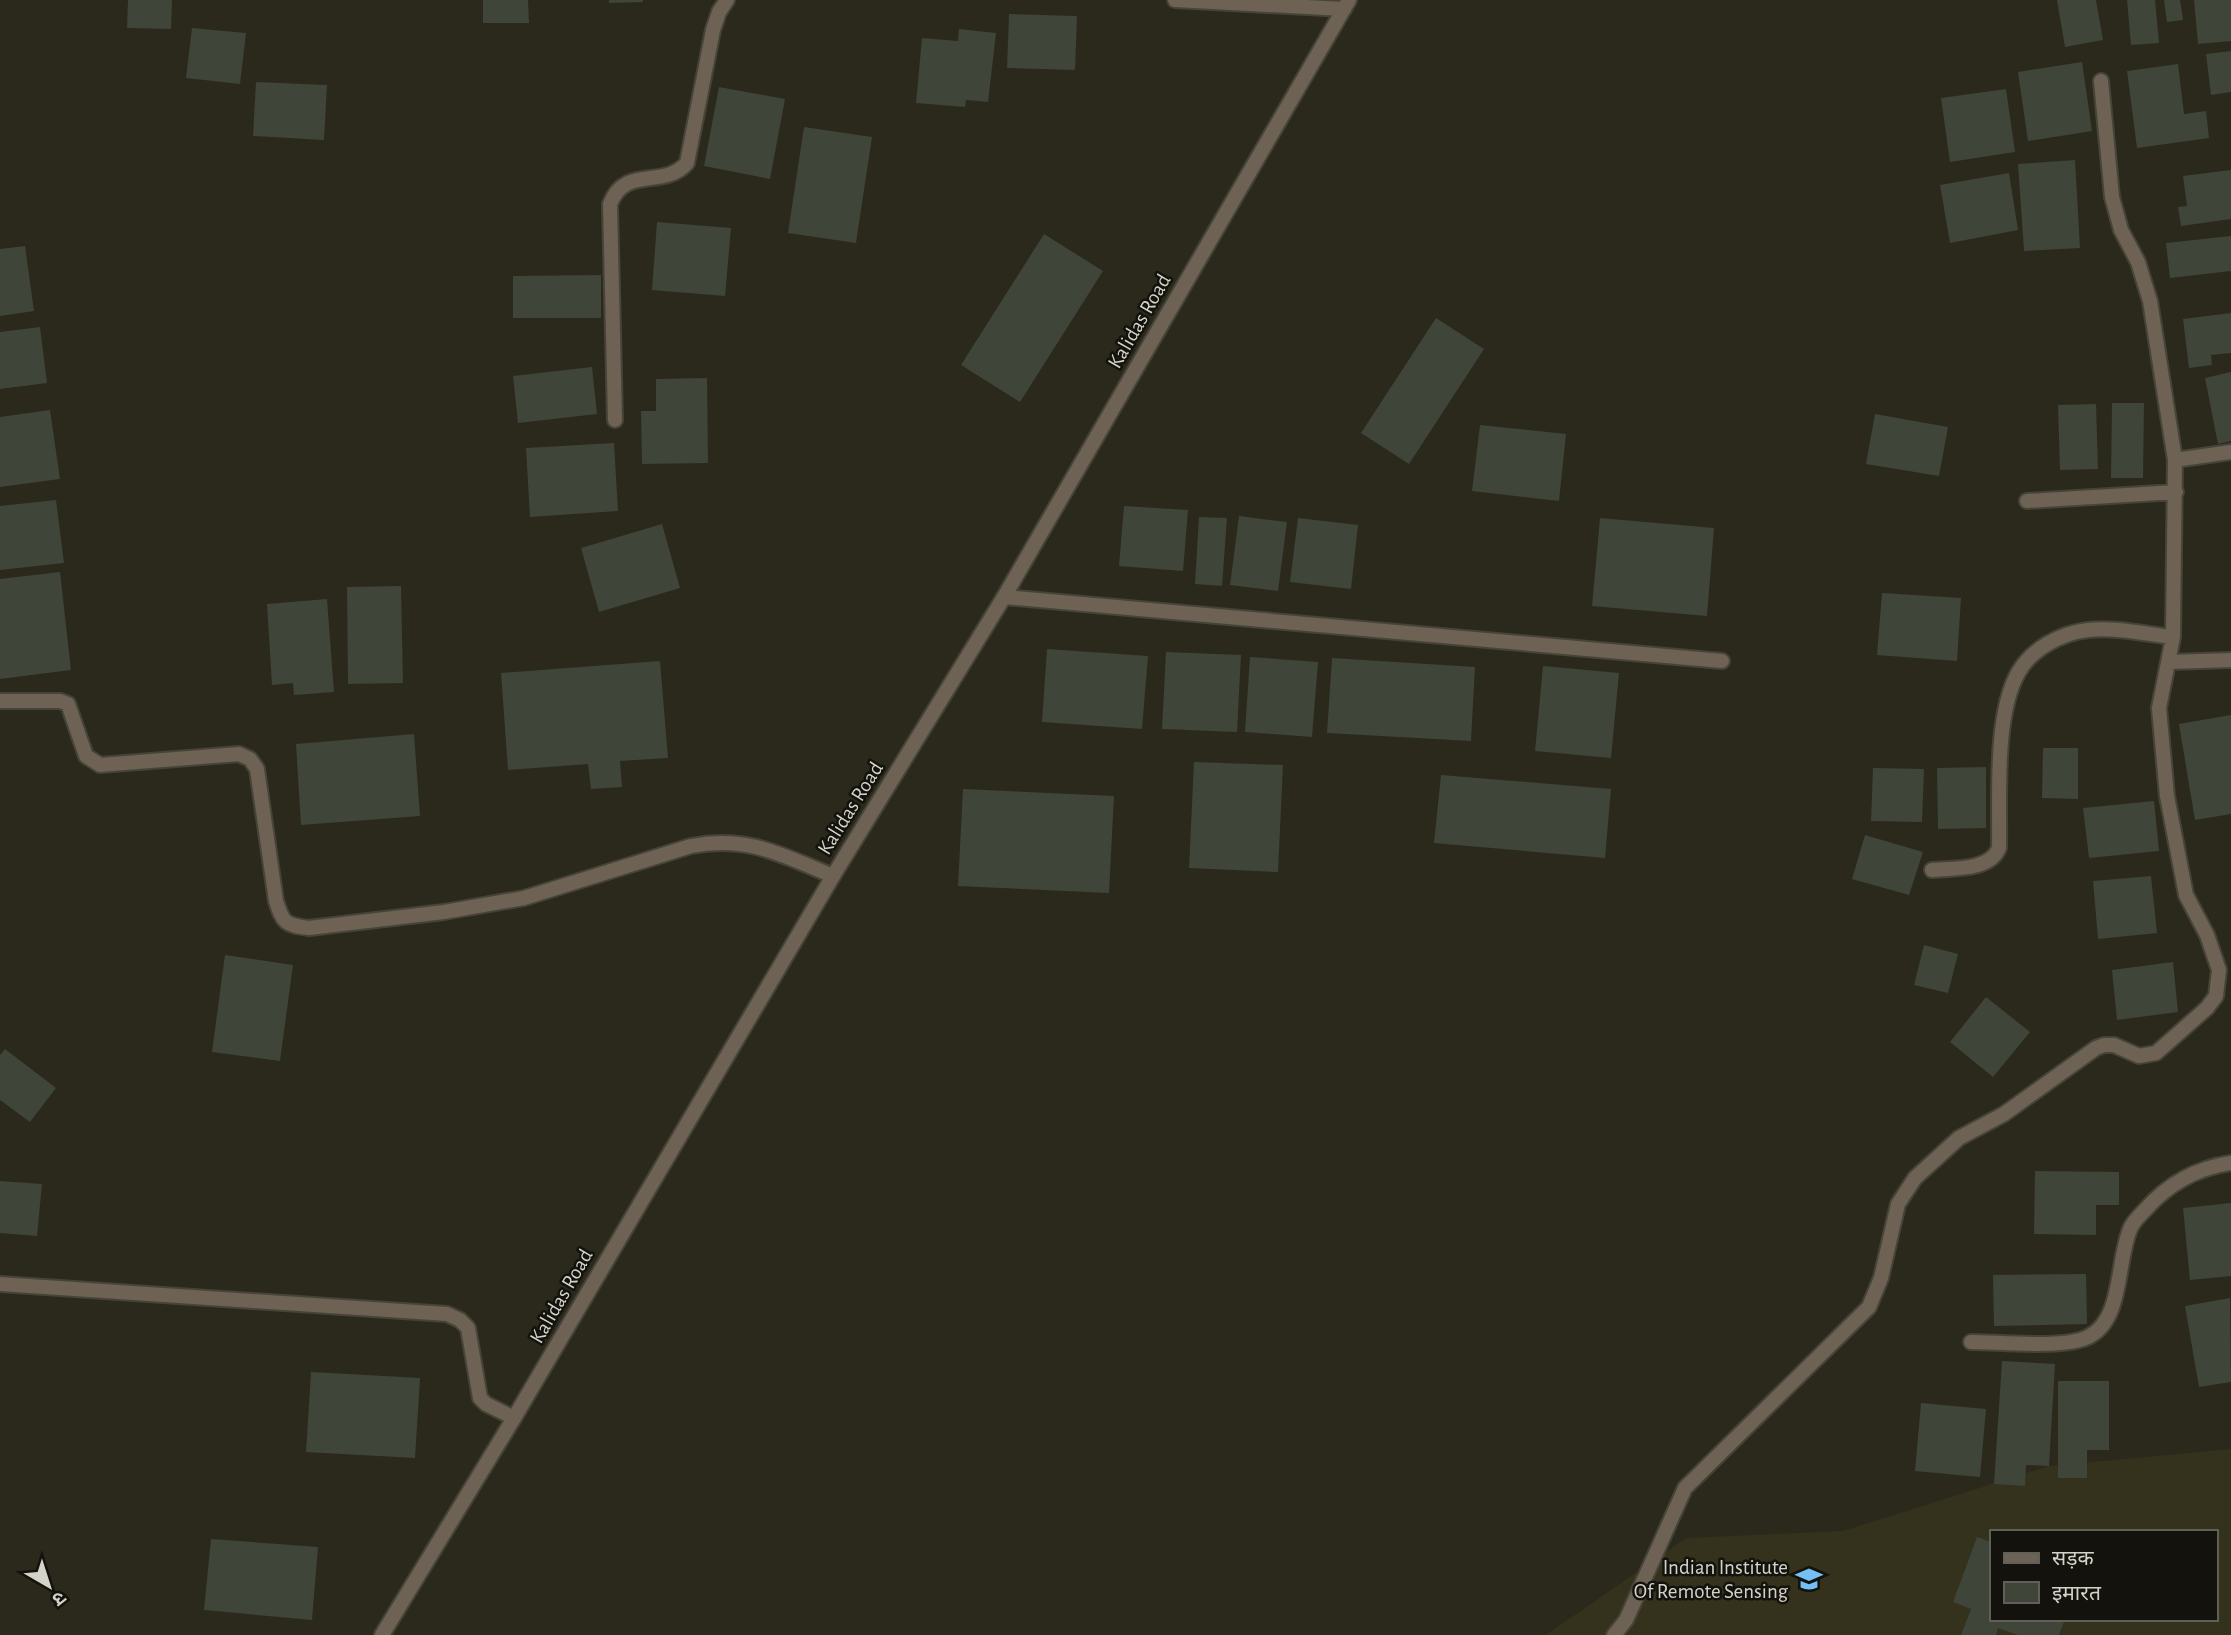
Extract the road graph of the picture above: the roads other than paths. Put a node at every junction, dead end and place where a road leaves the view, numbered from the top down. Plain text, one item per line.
1 (727, 0) edge
2 (1175, 0) edge
3 (1347, 4) edge
4 (2101, 81) dead end
5 (615, 420) dead end
6 (2231, 452) edge
7 (2175, 460) junction
8 (2176, 492) junction
9 (2026, 501) dead end
10 (1003, 597) junction
11 (2173, 637) junction
12 (2231, 660) edge
13 (1722, 661) dead end
14 (2169, 662) junction
15 (0, 701) edge
16 (1932, 870) dead end
17 (833, 876) junction
18 (2231, 1163) edge
19 (0, 1284) edge
20 (1971, 1342) dead end
21 (514, 1419) junction
22 (382, 1635) edge
23 (1614, 1635) edge

1 - 5 street
2 - 3 street
3 - 10 street, Kalidas Road
4 - 7 street
6 - 7 street
7 - 8 street
8 - 9 street
8 - 11 street
10 - 13 street
10 - 17 street, Kalidas Road
11 - 14 street
11 - 16 street
12 - 14 street
14 - 23 street
15 - 17 street
17 - 21 street, Kalidas Road
18 - 20 street
19 - 21 street
21 - 22 street, Kalidas Road

